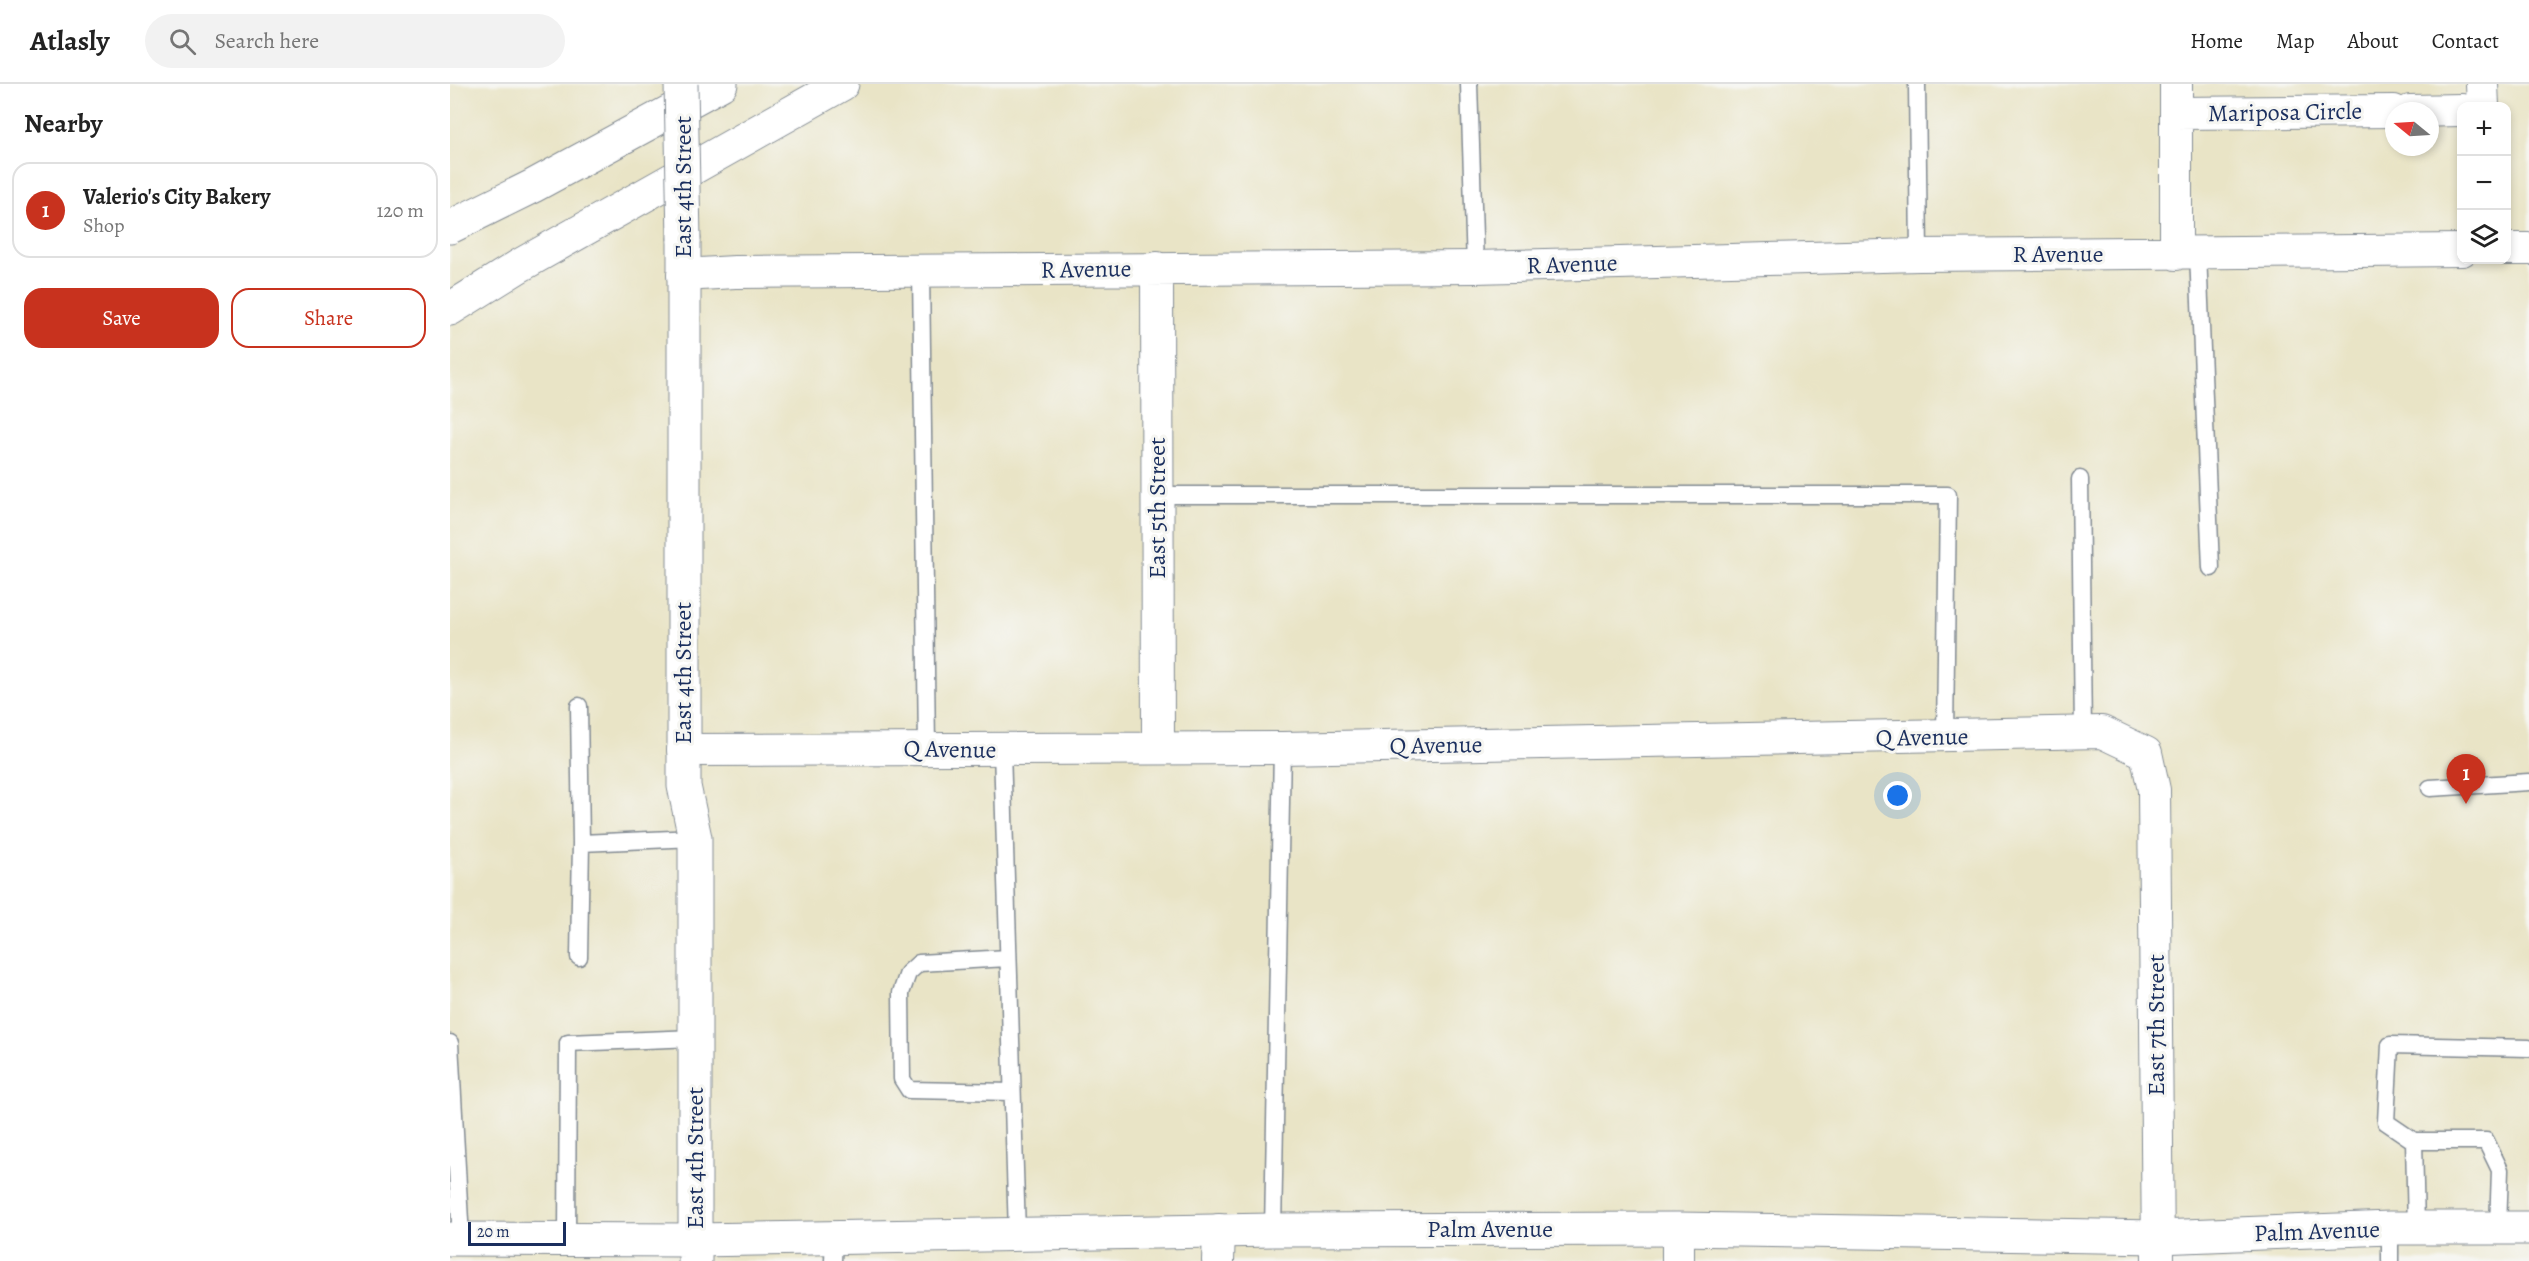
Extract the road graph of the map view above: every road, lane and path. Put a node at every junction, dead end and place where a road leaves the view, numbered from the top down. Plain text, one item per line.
1 (681, 84) edge
2 (721, 84) edge
3 (842, 84) edge
4 (1469, 84) edge
5 (1917, 84) edge
6 (2482, 84) edge
7 (2176, 99) edge
8 (2483, 102) edge
9 (2385, 111) edge
10 (2439, 111) edge
11 (2457, 111) edge
12 (450, 227) edge
13 (2511, 249) edge
14 (2529, 249) edge
15 (2457, 250) edge
16 (2187, 254) junction
17 (1919, 255) junction
18 (1475, 267) junction
19 (1157, 268) junction
20 (921, 271) junction
21 (683, 275) junction
22 (450, 309) edge
23 (2079, 479) dead end
24 (1157, 495) junction
25 (2211, 568) dead end
26 (579, 706) dead end
27 (2084, 733) junction
28 (1945, 736) junction
29 (927, 748) junction
30 (1158, 748) junction
31 (1282, 748) junction
32 (683, 750) junction
33 (1002, 750) junction
34 (2529, 782) edge
35 (2430, 788) dead end
36 (2154, 790) joint
37 (695, 838) junction
38 (581, 843) junction
39 (579, 957) dead end
40 (1008, 958) junction
41 (695, 1038) junction
42 (450, 1043) edge
43 (2529, 1048) edge
44 (1012, 1092) junction
45 (2414, 1141) junction
46 (2403, 1228) junction
47 (2514, 1228) edge
48 (1273, 1230) junction
49 (1017, 1234) junction
50 (455, 1239) edge
51 (567, 1239) junction
52 (1678, 1245) edge
53 (1219, 1246) edge
54 (834, 1249) edge
55 (2158, 1249) edge
56 (695, 1250) edge
57 (2390, 1261) edge

1 - 21 main road, East 4th Street, bridge
2 - 12 main road
3 - 22 main road
4 - 18 lane
5 - 17 lane
6 - 8 street
7 - 9 street, Mariposa Circle
7 - 16 street
10 - 11 street
13 - 14 street
15 - 16 street, R Avenue
16 - 17 street, R Avenue
16 - 25 lane
17 - 18 street, R Avenue
18 - 19 street, R Avenue
19 - 20 street, R Avenue
19 - 24 street, East 5th Street
20 - 21 street, R Avenue
20 - 29 lane
21 - 32 main road, East 4th Street
23 - 27 lane
24 - 28 lane
24 - 30 street, East 5th Street
26 - 38 lane
27 - 28 street, Q Avenue
27 - 36 street, Q Avenue
28 - 31 street, Q Avenue
29 - 32 street, Q Avenue
29 - 33 street, Q Avenue
30 - 31 street, Q Avenue
30 - 33 street, Q Avenue
31 - 48 lane
32 - 37 main road, East 4th Street
33 - 40 lane
34 - 35 lane
36 - 55 street, East 7th Street
37 - 38 lane
37 - 41 main road, East 4th Street
38 - 39 lane
40 - 44 lane
40 - 44 lane
41 - 51 lane
41 - 56 main road, East 4th Street
42 - 50 lane
43 - 45 lane
44 - 49 lane
45 - 46 lane
45 - 47 lane
46 - 47 main road, Palm Avenue
46 - 55 main road, Palm Avenue
46 - 57 lane
48 - 52 main road, Palm Avenue
48 - 53 main road, Palm Avenue
49 - 53 main road, Palm Avenue
49 - 54 main road, Palm Avenue
50 - 51 main road, Palm Avenue
51 - 56 main road, Palm Avenue
52 - 55 main road, Palm Avenue
54 - 56 main road, Palm Avenue

